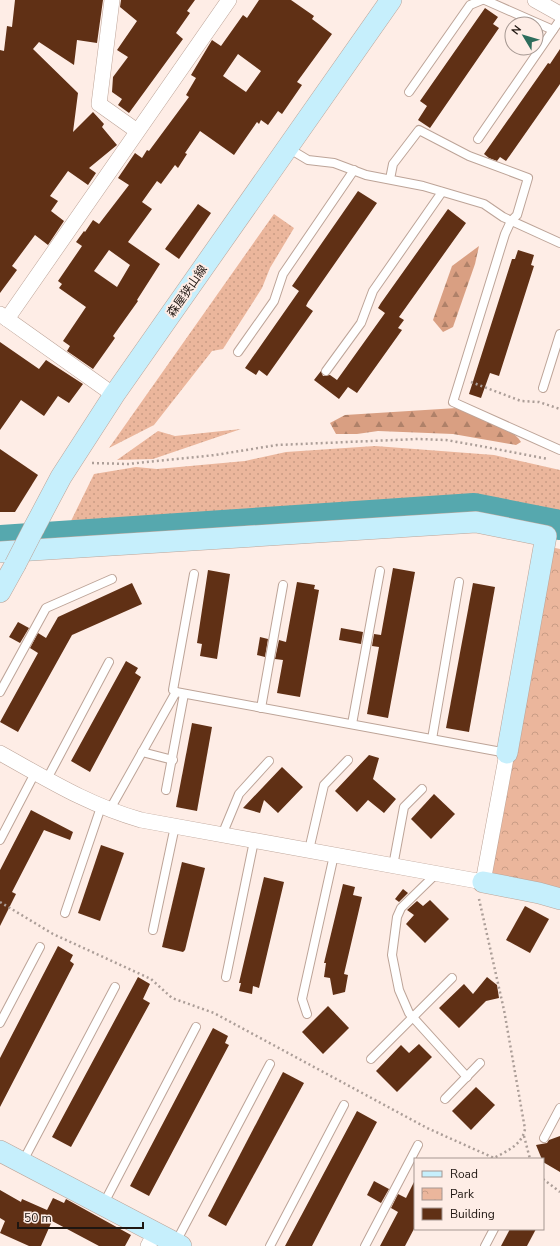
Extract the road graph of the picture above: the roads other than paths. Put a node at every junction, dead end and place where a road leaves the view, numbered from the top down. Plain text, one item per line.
1 (112, 0) edge
2 (228, 0) edge
3 (390, 0) edge
4 (483, 0) edge
5 (535, 0) edge
6 (560, 14) edge
7 (560, 20) edge
8 (553, 30) junction
9 (409, 92) dead end
10 (137, 131) junction
11 (478, 139) dead end
12 (287, 147) junction
13 (354, 170) junction
14 (390, 179) junction
15 (442, 192) junction
16 (511, 220) junction
17 (560, 243) edge
18 (4, 316) edge
19 (560, 334) edge
20 (238, 352) dead end
21 (326, 371) dead end
22 (543, 388) dead end
23 (114, 395) junction
24 (560, 450) edge
25 (553, 537) edge
26 (7, 558) edge
27 (380, 571) dead end
28 (194, 574) dead end
29 (112, 579) dead end
30 (459, 582) dead end
31 (283, 585) dead end
32 (0, 592) edge
33 (110, 662) dead end
34 (0, 692) edge
35 (180, 693) junction
36 (261, 708) junction
37 (352, 724) junction
38 (432, 739) junction
39 (142, 752) junction
40 (0, 753) edge
41 (507, 753) junction
42 (173, 760) junction
43 (348, 760) dead end
44 (269, 761) dead end
45 (41, 776) junction
46 (422, 789) dead end
47 (166, 790) dead end
48 (105, 809) junction
49 (175, 826) junction
50 (222, 835) junction
51 (0, 840) edge
52 (254, 841) junction
53 (309, 850) junction
54 (334, 855) junction
55 (393, 866) junction
56 (436, 874) junction
57 (482, 882) junction
58 (560, 899) edge
59 (65, 913) dead end
60 (153, 930) dead end
61 (40, 947) dead end
62 (226, 977) dead end
63 (452, 978) dead end
64 (115, 987) dead end
65 (307, 1014) dead end
66 (413, 1017) junction
67 (0, 1023) edge
68 (196, 1027) dead end
69 (371, 1059) dead end
70 (480, 1063) dead end
71 (270, 1064) dead end
72 (467, 1077) junction
73 (445, 1098) dead end
74 (344, 1105) dead end
75 (560, 1108) edge
76 (544, 1138) dead end
77 (418, 1145) dead end
78 (0, 1151) edge
79 (22, 1163) junction
80 (103, 1205) junction
81 (493, 1230) edge
82 (152, 1239) edge
83 (178, 1245) edge
84 (270, 1246) edge
85 (365, 1246) edge
86 (485, 1246) edge

1 - 10 street
2 - 10 street
3 - 12 street, 森屋狭山線
4 - 8 lane
4 - 9 lane
5 - 6 street
7 - 8 lane
8 - 11 lane
10 - 18 street
12 - 13 lane
12 - 23 street, 森屋狭山線
13 - 14 lane
13 - 20 lane
14 - 15 lane
14 - 16 lane
15 - 16 lane
15 - 21 lane
16 - 17 lane
16 - 24 lane
18 - 23 street
19 - 22 lane
23 - 26 street, 森屋狭山線, bridge
25 - 26 street
25 - 41 street
26 - 32 street, 森屋狭山線
27 - 37 lane
28 - 35 lane
29 - 34 lane
30 - 38 lane
31 - 36 lane
33 - 45 lane
35 - 36 lane
35 - 39 lane
35 - 42 lane
36 - 37 lane
37 - 38 lane
38 - 41 lane
39 - 42 lane
39 - 48 lane
40 - 45 street
41 - 57 street
42 - 47 lane
43 - 53 lane
44 - 50 lane
45 - 48 street
45 - 51 lane
46 - 55 lane
48 - 49 street
48 - 59 lane
49 - 50 street
49 - 60 lane
50 - 52 street
52 - 53 street
52 - 62 lane
53 - 54 street
54 - 55 street
54 - 65 lane
55 - 56 street
56 - 57 street
56 - 66 lane
57 - 58 street
61 - 67 lane
63 - 66 lane
64 - 79 lane
66 - 69 lane
66 - 72 lane
68 - 80 lane
70 - 72 lane
71 - 83 lane
72 - 73 lane
74 - 84 lane
75 - 76 lane
77 - 85 lane
78 - 79 street
79 - 80 street
80 - 82 street
81 - 86 lane
82 - 83 street

